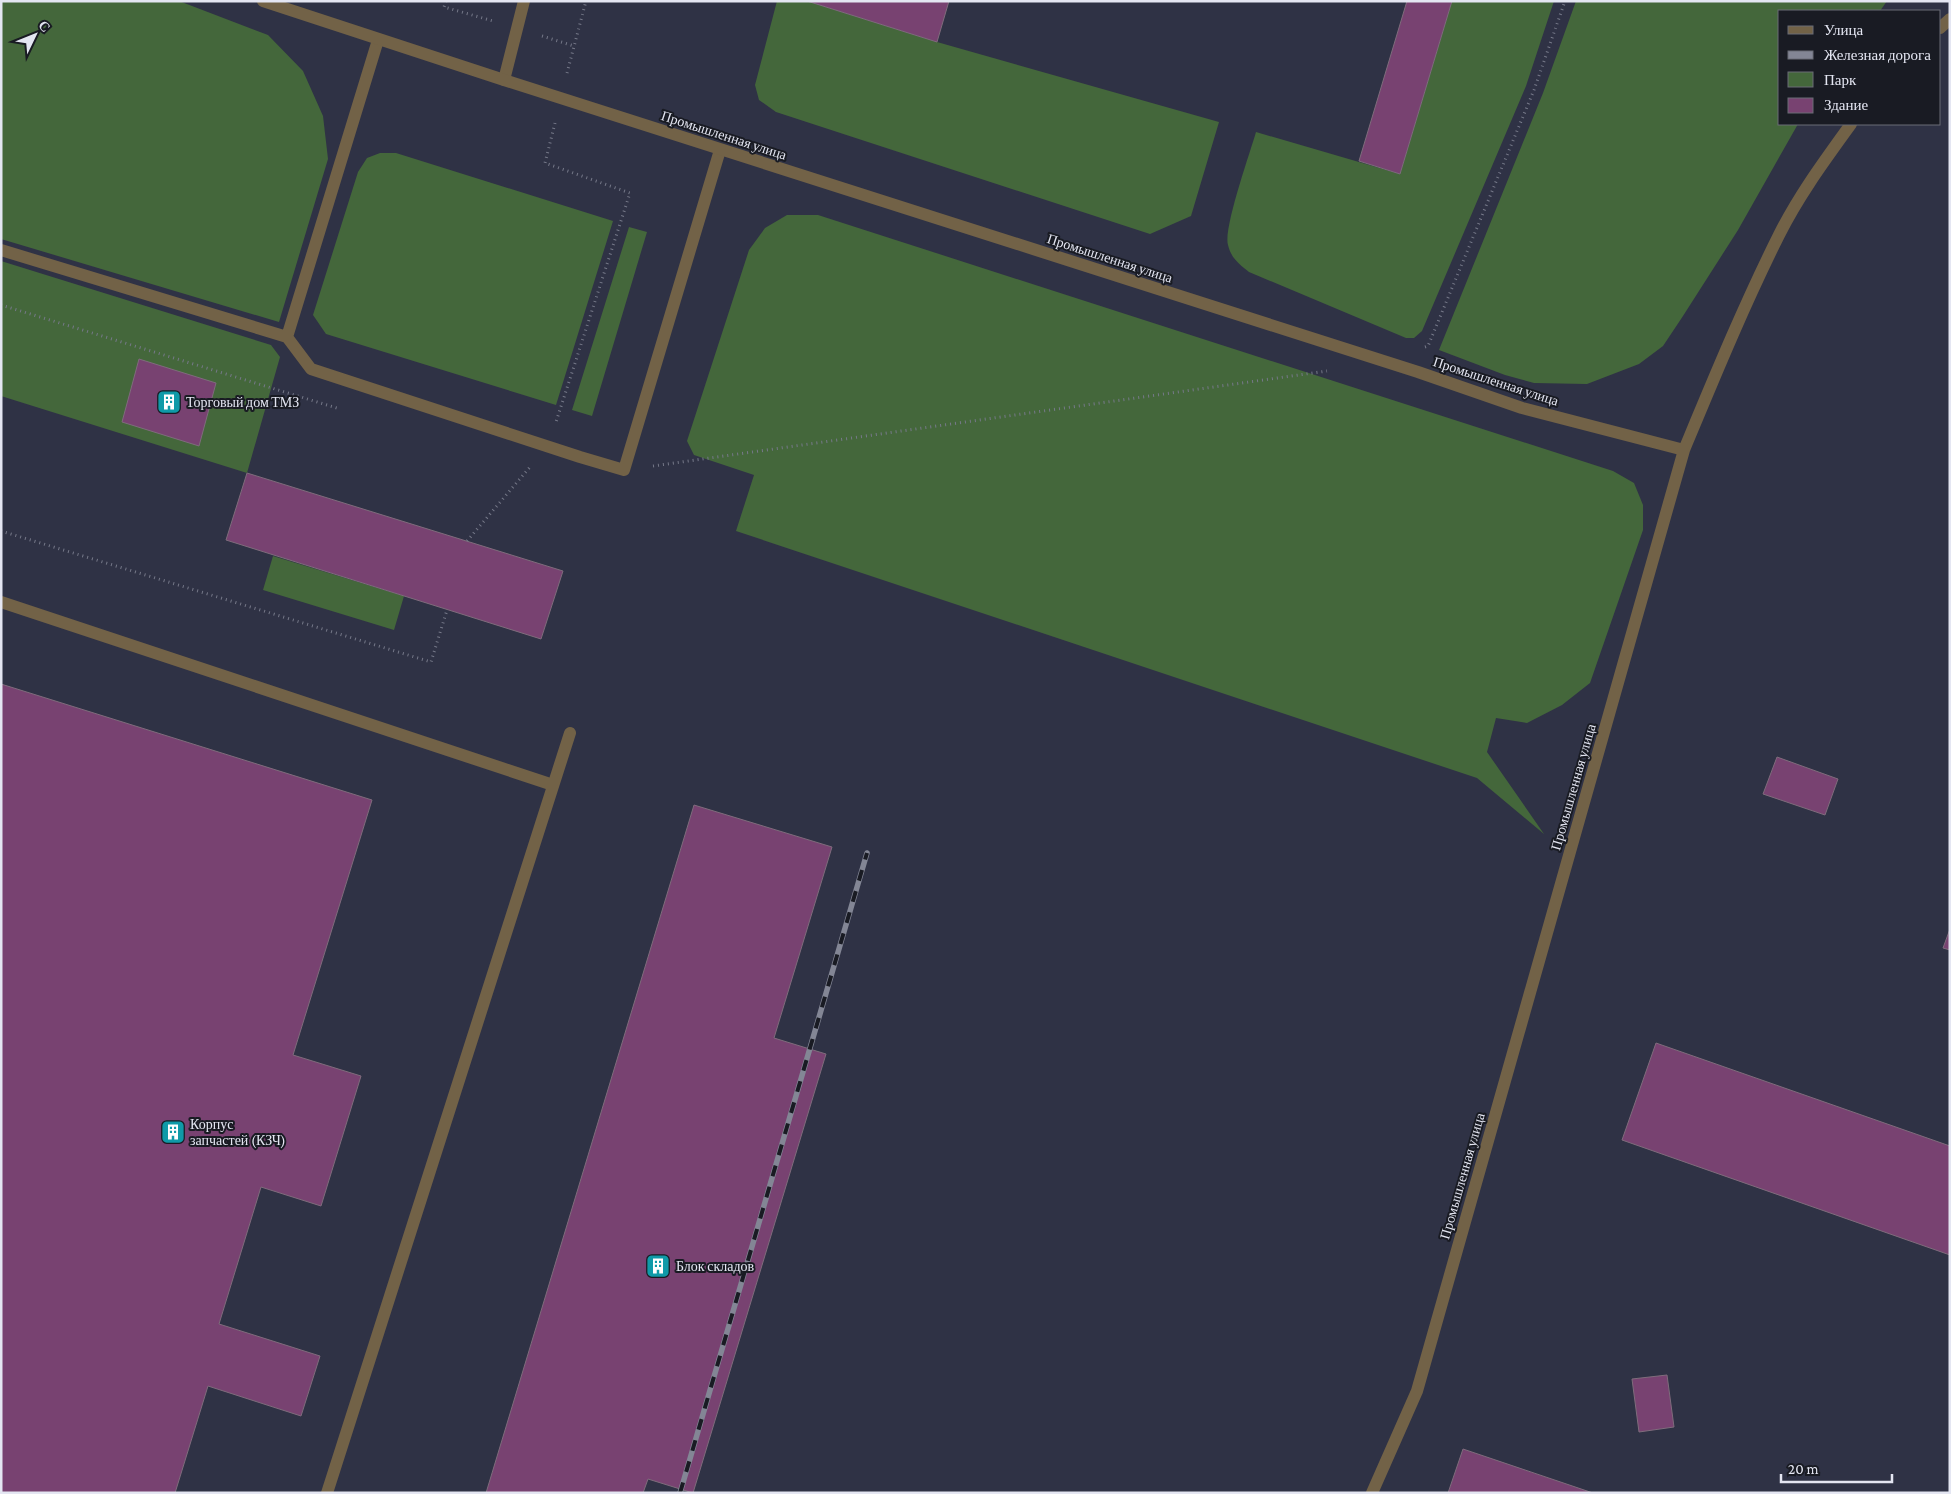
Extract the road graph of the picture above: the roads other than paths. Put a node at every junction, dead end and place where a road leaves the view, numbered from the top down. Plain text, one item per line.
1 (263, 1) edge
2 (524, 1) edge
3 (378, 40) junction
4 (504, 80) junction
5 (1850, 125) edge
6 (720, 150) junction
7 (1, 250) edge
8 (287, 337) junction
9 (1684, 450) junction
10 (1, 602) edge
11 (570, 734) dead end
12 (553, 785) junction
13 (327, 1493) edge
14 (1372, 1493) edge

1 - 3 street, Промышленная улица
2 - 4 street
3 - 4 street, Промышленная улица
3 - 8 street
4 - 6 street, Промышленная улица
5 - 9 street
6 - 8 street
6 - 9 street, Промышленная улица
7 - 8 street
9 - 14 street, Промышленная улица
10 - 12 street
11 - 12 street
12 - 13 street

